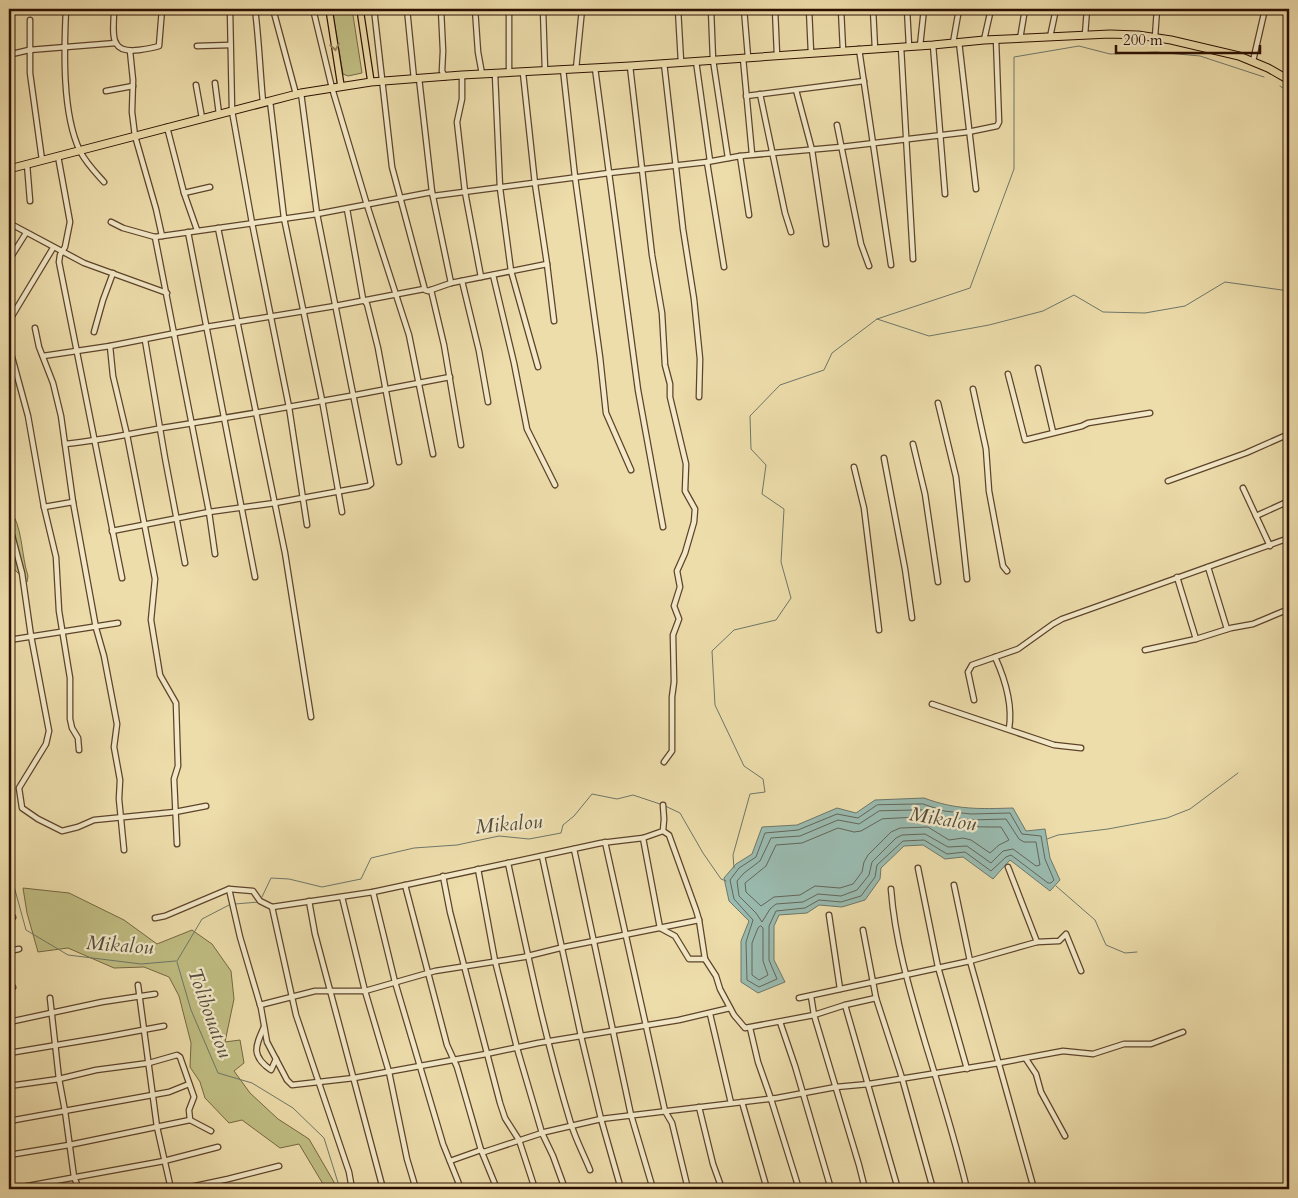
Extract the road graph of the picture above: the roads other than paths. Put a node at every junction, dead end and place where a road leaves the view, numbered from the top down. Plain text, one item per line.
1 (66, 9) edge
2 (114, 9) edge
3 (255, 9) edge
4 (273, 9) edge
5 (313, 9) edge
6 (328, 9) edge
7 (360, 9) edge
8 (374, 9) edge
9 (408, 9) edge
10 (441, 9) edge
11 (475, 9) edge
12 (509, 9) edge
13 (543, 9) edge
14 (582, 9) edge
15 (678, 9) edge
16 (711, 9) edge
17 (744, 9) edge
18 (775, 9) edge
19 (808, 9) edge
20 (841, 9) edge
21 (873, 9) edge
22 (908, 9) edge
23 (924, 9) edge
24 (959, 9) edge
25 (991, 9) edge
26 (1026, 9) edge
27 (1056, 9) edge
28 (1087, 9) edge
29 (1157, 9) edge
30 (1265, 9) edge
31 (162, 10) edge
32 (230, 10) edge
33 (30, 20) dead end
34 (1085, 35) junction
35 (1050, 37) junction
36 (1154, 37) junction
37 (1020, 38) junction
38 (996, 39) junction
39 (984, 40) junction
40 (956, 42) junction
41 (116, 44) junction
42 (230, 45) junction
43 (933, 45) junction
44 (197, 46) dead end
45 (909, 46) junction
46 (920, 46) junction
47 (900, 47) junction
48 (65, 48) junction
49 (859, 49) junction
50 (875, 49) junction
51 (29, 50) junction
52 (843, 50) junction
53 (130, 51) junction
54 (811, 52) junction
55 (12, 54) dead end
56 (777, 54) junction
57 (746, 58) junction
58 (714, 60) junction
59 (696, 61) junction
60 (1253, 61) junction
61 (681, 62) junction
62 (664, 63) junction
63 (630, 66) junction
64 (595, 68) junction
65 (563, 69) junction
66 (576, 69) junction
67 (544, 71) junction
68 (509, 73) junction
69 (523, 73) junction
70 (482, 74) junction
71 (495, 74) junction
72 (462, 75) junction
73 (445, 77) junction
74 (417, 78) junction
75 (1289, 80) edge
76 (864, 81) junction
77 (371, 82) junction
78 (381, 82) junction
79 (215, 83) dead end
80 (196, 85) dead end
81 (133, 86) junction
82 (341, 86) junction
83 (332, 88) junction
84 (796, 90) junction
85 (106, 91) dead end
86 (299, 94) junction
87 (760, 94) junction
88 (746, 96) junction
89 (266, 102) junction
90 (232, 111) junction
91 (219, 114) junction
92 (202, 118) junction
93 (838, 125) dead end
94 (167, 127) junction
95 (968, 132) junction
96 (940, 135) junction
97 (135, 136) junction
98 (906, 139) junction
99 (874, 143) junction
100 (841, 147) junction
101 (80, 150) junction
102 (812, 150) junction
103 (773, 152) junction
104 (752, 154) junction
105 (58, 156) junction
106 (740, 156) junction
107 (9, 157) edge
108 (728, 158) junction
109 (42, 160) junction
110 (708, 161) junction
111 (27, 164) junction
112 (677, 165) junction
113 (10, 168) edge
114 (642, 169) junction
115 (609, 173) junction
116 (575, 178) junction
117 (104, 182) dead end
118 (535, 184) junction
119 (210, 187) dead end
120 (500, 188) junction
121 (976, 189) dead end
122 (465, 192) junction
123 (184, 193) junction
124 (433, 194) junction
125 (945, 194) dead end
126 (400, 199) junction
127 (30, 201) dead end
128 (367, 205) junction
129 (347, 209) junction
130 (318, 214) junction
131 (749, 215) dead end
132 (284, 218) junction
133 (111, 222) dead end
134 (252, 223) junction
135 (11, 224) edge
136 (218, 228) junction
137 (9, 230) edge
138 (197, 230) junction
139 (26, 232) junction
140 (188, 232) junction
141 (791, 232) dead end
142 (162, 236) junction
143 (156, 237) junction
144 (826, 244) dead end
145 (53, 248) junction
146 (61, 252) junction
147 (913, 259) dead end
148 (9, 260) edge
149 (547, 264) junction
150 (891, 265) dead end
151 (869, 266) dead end
152 (724, 267) dead end
153 (511, 271) junction
154 (113, 273) junction
155 (493, 275) junction
156 (481, 277) junction
157 (462, 281) junction
158 (451, 283) junction
159 (424, 289) junction
160 (431, 290) junction
161 (167, 293) junction
162 (396, 293) junction
163 (364, 299) junction
164 (335, 306) junction
165 (304, 311) junction
166 (271, 316) junction
167 (9, 320) edge
168 (554, 321) dead end
169 (238, 322) junction
170 (206, 327) junction
171 (35, 328) dead end
172 (94, 332) dead end
173 (175, 334) junction
174 (145, 340) junction
175 (9, 346) edge
176 (110, 346) junction
177 (77, 351) junction
178 (10, 354) edge
179 (43, 356) junction
180 (538, 367) dead end
181 (1038, 368) dead end
182 (1008, 374) dead end
183 (450, 377) junction
184 (419, 383) junction
185 (386, 389) junction
186 (973, 390) dead end
187 (354, 395) junction
188 (699, 398) dead end
189 (322, 400) junction
190 (488, 402) dead end
191 (938, 403) dead end
192 (289, 407) junction
193 (1150, 413) dead end
194 (256, 414) junction
195 (225, 419) junction
196 (192, 424) junction
197 (160, 429) junction
198 (1054, 432) junction
199 (1289, 434) edge
200 (128, 435) junction
201 (94, 441) junction
202 (65, 444) junction
203 (913, 444) dead end
204 (461, 445) dead end
205 (433, 454) dead end
206 (884, 458) dead end
207 (400, 462) dead end
208 (854, 467) dead end
209 (631, 470) dead end
210 (1168, 482) dead end
211 (555, 485) dead end
212 (1243, 488) dead end
213 (338, 491) junction
214 (303, 498) junction
215 (1289, 501) edge
216 (73, 502) junction
217 (275, 502) junction
218 (44, 507) junction
219 (242, 507) junction
220 (209, 512) junction
221 (342, 512) dead end
222 (1256, 516) junction
223 (177, 519) junction
224 (9, 524) edge
225 (145, 524) junction
226 (306, 525) dead end
227 (663, 526) dead end
228 (112, 531) junction
229 (1289, 538) edge
230 (1270, 546) junction
231 (215, 554) dead end
232 (185, 562) dead end
233 (1208, 567) junction
234 (1007, 571) dead end
235 (255, 577) dead end
236 (1177, 577) junction
237 (122, 578) dead end
238 (967, 579) dead end
239 (938, 582) dead end
240 (1289, 609) edge
241 (912, 618) dead end
242 (118, 624) dead end
243 (96, 628) junction
244 (1227, 629) junction
245 (879, 630) dead end
246 (63, 632) junction
247 (31, 636) junction
248 (1196, 639) junction
249 (9, 640) edge
250 (1145, 650) dead end
251 (995, 657) junction
252 (974, 700) dead end
253 (932, 704) dead end
254 (9, 705) edge
255 (311, 717) dead end
256 (10, 724) edge
257 (1009, 729) junction
258 (1081, 748) dead end
259 (79, 750) dead end
260 (664, 762) dead end
261 (663, 805) dead end
262 (206, 806) dead end
263 (175, 812) junction
264 (121, 818) junction
265 (663, 831) junction
266 (644, 838) junction
267 (605, 842) junction
268 (177, 844) dead end
269 (574, 849) junction
270 (124, 850) dead end
271 (542, 856) junction
272 (508, 863) junction
273 (1008, 867) dead end
274 (918, 868) dead end
275 (478, 869) junction
276 (443, 876) junction
277 (406, 885) junction
278 (954, 885) dead end
279 (228, 889) junction
280 (891, 889) dead end
281 (373, 892) junction
282 (342, 897) junction
283 (309, 901) junction
284 (272, 907) junction
285 (829, 915) dead end
286 (154, 918) dead end
287 (699, 920) junction
288 (660, 928) junction
289 (863, 930) dead end
290 (626, 935) junction
291 (593, 941) junction
292 (1037, 942) junction
293 (562, 947) junction
294 (19, 949) dead end
295 (9, 951) edge
296 (528, 956) junction
297 (705, 959) junction
298 (495, 961) junction
299 (970, 961) junction
300 (464, 967) junction
301 (938, 967) junction
302 (1081, 971) dead end
303 (428, 973) junction
304 (905, 975) junction
305 (395, 982) junction
306 (872, 983) junction
307 (138, 985) dead end
308 (840, 989) junction
309 (330, 990) junction
310 (365, 991) junction
311 (155, 994) dead end
312 (141, 996) junction
313 (811, 996) junction
314 (291, 997) junction
315 (50, 998) dead end
316 (799, 998) dead end
317 (876, 998) junction
318 (260, 1005) junction
319 (846, 1005) junction
320 (730, 1008) junction
321 (51, 1013) junction
322 (710, 1014) junction
323 (814, 1015) junction
324 (9, 1022) edge
325 (780, 1022) junction
326 (646, 1025) junction
327 (164, 1026) dead end
328 (264, 1026) junction
329 (750, 1028) junction
330 (145, 1030) junction
331 (612, 1031) junction
332 (1183, 1032) dead end
333 (581, 1036) junction
334 (548, 1041) junction
335 (54, 1045) junction
336 (517, 1048) junction
337 (9, 1053) edge
338 (486, 1054) junction
339 (276, 1059) junction
340 (1026, 1059) junction
341 (454, 1060) junction
342 (149, 1063) junction
343 (999, 1063) junction
344 (421, 1066) junction
345 (967, 1069) junction
346 (389, 1072) junction
347 (935, 1073) junction
348 (354, 1078) junction
349 (902, 1078) junction
350 (59, 1079) junction
351 (319, 1083) junction
352 (189, 1084) junction
353 (869, 1084) junction
354 (9, 1086) edge
355 (836, 1087) junction
356 (803, 1093) junction
357 (154, 1095) junction
358 (771, 1099) junction
359 (742, 1102) junction
360 (732, 1103) junction
361 (699, 1107) junction
362 (66, 1111) junction
363 (665, 1111) junction
364 (631, 1115) junction
365 (601, 1119) junction
366 (190, 1120) junction
367 (9, 1121) edge
368 (572, 1126) junction
369 (157, 1127) junction
370 (211, 1131) dead end
371 (542, 1133) junction
372 (1065, 1136) dead end
373 (519, 1140) junction
374 (69, 1145) junction
375 (218, 1147) dead end
376 (481, 1150) junction
377 (9, 1154) edge
378 (164, 1161) junction
379 (450, 1161) junction
380 (279, 1166) dead end
381 (590, 1170) dead end
382 (74, 1177) junction
383 (11, 1189) edge
384 (78, 1189) edge
385 (171, 1189) edge
386 (181, 1189) edge
387 (352, 1189) edge
388 (383, 1189) edge
389 (416, 1189) edge
390 (461, 1189) edge
391 (497, 1189) edge
392 (535, 1189) edge
393 (565, 1189) edge
394 (620, 1189) edge
395 (653, 1189) edge
396 (688, 1189) edge
397 (722, 1189) edge
398 (767, 1189) edge
399 (799, 1189) edge
400 (831, 1189) edge
401 (865, 1189) edge
402 (898, 1189) edge
403 (933, 1189) edge
404 (967, 1189) edge
405 (1034, 1189) edge

1 - 48 street
2 - 41 street
3 - 89 street
4 - 86 street
5 - 83 street
6 -> 82 main road
7 - 77 main road
8 - 78 street
9 - 74 street
10 - 73 street
11 - 70 street
12 - 68 street
13 - 67 street
14 - 66 street
15 - 61 street
16 - 58 street
17 - 57 street
18 - 56 street
19 - 54 street
20 - 52 street
21 - 50 street
22 - 45 street
23 - 46 street
24 - 40 street
25 - 39 street
26 - 37 street
27 - 35 street
28 - 34 street
29 - 36 street
30 - 60 street
31 - 32 street
31 - 53 street
32 - 42 street
33 - 51 street
34 - 35 highway
34 - 36 highway
35 - 37 highway
36 - 60 highway
37 - 38 highway
38 - 39 highway
38 - 95 street
39 - 40 highway
40 - 43 highway
40 - 95 street
41 - 48 street
41 - 53 street
42 - 44 street
42 - 90 street
43 - 46 highway
43 - 96 street
45 - 46 highway
45 - 47 highway
47 - 50 highway
47 - 98 street
48 - 51 street
48 - 101 street
49 - 50 highway
49 - 52 highway
49 - 76 street
51 - 55 street
51 - 109 street
52 - 54 highway
53 - 81 street
54 - 56 highway
56 - 57 highway
57 - 58 highway
57 - 88 street
58 - 59 highway
58 - 108 street
59 - 61 highway
59 - 110 street
60 - 75 highway
61 - 62 highway
62 - 63 highway
62 - 112 street
63 - 64 highway
63 - 114 street
64 - 66 highway
64 - 115 street
65 - 66 highway
65 - 67 highway
65 - 116 street
67 - 69 highway
68 - 69 highway
68 - 71 highway
69 - 118 street
70 - 71 highway
70 - 72 highway
71 - 120 street
72 - 73 highway
72 - 122 street
73 - 74 highway
74 - 78 highway
74 - 124 street
76 - 84 street
76 - 99 street
77 - 78 highway
77 - 82 highway
78 - 126 street
79 - 91 street
80 - 92 street
81 - 85 street
81 - 97 street
82 - 83 highway
83 - 86 highway
83 - 128 street
84 - 87 street
84 - 102 street
86 - 89 highway
86 - 130 street
87 - 88 street
87 - 103 street
88 - 104 street
89 - 90 highway
89 - 132 street
90 - 91 highway
90 - 134 street
91 - 92 highway
92 - 94 highway
93 - 100 street
94 - 97 highway
94 - 123 street
95 - 96 street
95 - 121 street
96 - 98 street
96 - 125 street
97 - 101 highway
97 - 142 street
98 - 99 street
98 - 147 street
99 - 100 street
99 - 150 street
100 - 102 street
100 - 151 street
101 - 105 highway
101 - 117 street
102 - 103 street
102 - 144 street
103 - 104 street
103 - 141 street
104 - 106 street
105 - 109 highway
105 - 146 street
106 - 108 street
106 - 131 street
107 - 113 street
108 - 110 street
109 - 111 highway
110 - 112 street
110 - 152 street
111 - 113 highway
111 - 127 street
112 - 114 street
112 - 188 street
114 - 115 street
114 - 260 street
115 - 116 street
115 - 227 street
116 - 118 street
116 - 209 street
118 - 120 street
118 - 149 street
119 - 123 street
120 - 122 street
120 - 153 street
122 - 124 street
122 - 156 street
123 - 138 street
124 - 126 street
124 - 158 street
126 - 128 street
126 - 159 street
128 - 129 street
128 - 162 street
129 - 130 street
129 - 163 street
130 - 132 street
130 - 164 street
132 - 134 street
132 - 165 street
133 - 143 street
134 - 136 street
134 - 166 street
135 - 137 street
135 - 139 street
136 - 138 street
136 - 169 street
138 - 140 street
139 - 145 street
139 - 148 street
140 - 142 street
140 - 170 street
142 - 143 street
143 - 161 street
145 - 146 street
145 - 167 street
146 - 154 street
146 - 177 street
149 - 153 street
149 - 168 street
153 - 155 street
153 - 180 street
154 - 161 street
154 - 172 street
155 - 156 street
155 - 211 street
156 - 157 street
157 - 158 street
157 - 190 street
158 - 160 street
159 - 160 street
159 - 162 street
160 - 183 street
161 - 173 street
162 - 163 street
162 - 184 street
163 - 164 street
163 - 185 street
164 - 165 street
164 - 187 street
165 - 166 street
165 - 189 street
166 - 169 street
166 - 192 street
169 - 170 street
169 - 194 street
170 - 173 street
170 - 195 street
171 - 179 street
173 - 174 street
173 - 196 street
174 - 176 street
174 - 197 street
175 - 178 street
176 - 177 street
176 - 200 street
177 - 179 street
177 - 201 street
178 - 218 street
179 - 202 street
181 - 198 street
182 - 198 street
183 - 184 street
183 - 204 street
184 - 185 street
184 - 205 street
185 - 187 street
185 - 207 street
186 - 234 street
187 - 189 street
187 - 213 street
189 - 192 street
189 - 213 street
191 - 238 street
192 - 194 street
192 - 214 street
193 - 198 street
194 - 195 street
194 - 217 street
195 - 196 street
195 - 219 street
196 - 197 street
196 - 220 street
197 - 200 street
197 - 223 street
199 - 210 street
200 - 201 street
200 - 225 street
201 - 202 street
201 - 228 street
202 - 216 street
203 - 239 street
206 - 241 street
208 - 245 street
212 - 222 street
213 - 214 street
213 - 221 street
214 - 217 street
214 - 226 street
215 - 222 street
216 - 218 street
216 - 243 street
217 - 219 street
217 - 255 street
218 - 246 street
219 - 220 street
219 - 235 street
220 - 223 street
220 - 231 street
222 - 230 street
223 - 225 street
223 - 232 street
224 - 247 street
225 - 228 street
225 - 263 street
228 - 237 street
229 - 230 street
230 - 233 street
233 - 236 street
233 - 244 street
236 - 248 street
236 - 251 street
240 - 244 street
242 - 243 street
243 - 246 street
243 - 264 street
244 - 248 street
246 - 247 street
246 - 259 street
247 - 249 street
247 - 264 street
248 - 250 street
251 - 252 street
251 - 257 street
253 - 257 street
254 - 256 street
257 - 258 street
261 - 265 street
262 - 263 street
263 - 264 street
263 - 268 street
264 - 270 street
265 - 266 street
265 - 287 street
266 - 267 street
266 - 288 street
267 - 269 street
267 - 290 street
269 - 271 street
269 - 291 street
271 - 272 street
271 - 293 street
272 - 275 street
272 - 296 street
273 - 292 street
274 - 301 street
275 - 276 street
275 - 298 street
276 - 277 street
276 - 300 street
277 - 281 street
277 - 303 street
278 - 299 street
279 - 284 street
279 - 286 street
279 - 318 street
280 - 304 street
281 - 282 street
281 - 305 street
282 - 283 street
282 - 310 street
283 - 284 street
283 - 309 street
284 - 314 street
285 - 308 street
287 - 288 street
287 - 297 street
288 - 290 street
288 - 297 street
289 - 306 street
290 - 291 street
290 - 326 street
291 - 293 street
291 - 331 street
292 - 299 street
292 - 302 street
293 - 296 street
293 - 333 street
294 - 295 street
296 - 298 street
296 - 334 street
297 - 320 street
298 - 300 street
298 - 336 street
299 - 301 street
299 - 343 street
300 - 303 street
300 - 338 street
301 - 304 street
301 - 345 street
303 - 305 street
303 - 341 street
304 - 306 street
304 - 347 street
305 - 310 street
305 - 344 street
306 - 308 street
306 - 317 street
307 - 312 street
308 - 313 street
309 - 310 street
309 - 314 street
309 - 348 street
310 - 346 street
311 - 312 street
312 - 321 street
312 - 330 street
313 - 316 street
313 - 323 street
314 - 318 street
314 - 351 street
315 - 321 street
317 - 319 street
317 - 349 street
318 - 328 street
319 - 323 street
319 - 353 street
320 - 322 street
320 - 329 street
321 - 324 street
321 - 335 street
322 - 326 street
322 - 360 street
323 - 325 street
323 - 355 street
325 - 329 street
325 - 356 street
326 - 331 street
326 - 363 street
327 - 330 street
328 - 339 street
328 - 339 street
329 - 358 street
330 - 335 street
330 - 342 street
331 - 333 street
331 - 364 street
332 - 340 street
333 - 334 street
333 - 365 street
334 - 336 street
334 - 368 street
335 - 337 street
335 - 350 street
336 - 338 street
336 - 371 street
338 - 341 street
338 - 373 street
339 - 351 street
340 - 343 street
340 - 372 street
341 - 344 street
341 - 376 street
342 - 350 street
342 - 352 street
342 - 357 street
343 - 345 street
343 - 405 street
344 - 346 street
344 - 379 street
345 - 347 street
346 - 348 street
346 - 389 street
347 - 349 street
347 - 404 street
348 - 351 street
348 - 388 street
349 - 353 street
349 - 403 street
350 - 354 street
350 - 362 street
351 - 387 street
352 - 357 street
352 - 366 street
353 - 355 street
353 - 402 street
355 - 356 street
355 - 401 street
356 - 358 street
356 - 400 street
357 - 362 street
357 - 369 street
358 - 359 street
358 - 399 street
359 - 360 street
359 - 398 street
360 - 361 street
361 - 363 street
361 - 397 street
362 - 367 street
362 - 374 street
363 - 364 street
363 - 396 street
364 - 365 street
364 - 395 street
365 - 368 street
365 - 394 street
366 - 369 street
366 - 370 street
368 - 371 street
368 - 381 street
369 - 374 street
369 - 378 street
371 - 373 street
371 - 393 street
373 - 376 street
373 - 392 street
374 - 377 street
374 - 382 street
375 - 378 street
376 - 379 street
376 - 391 street
378 - 382 street
378 - 385 street
379 - 390 street
380 - 386 street
382 - 383 street
382 - 384 street

